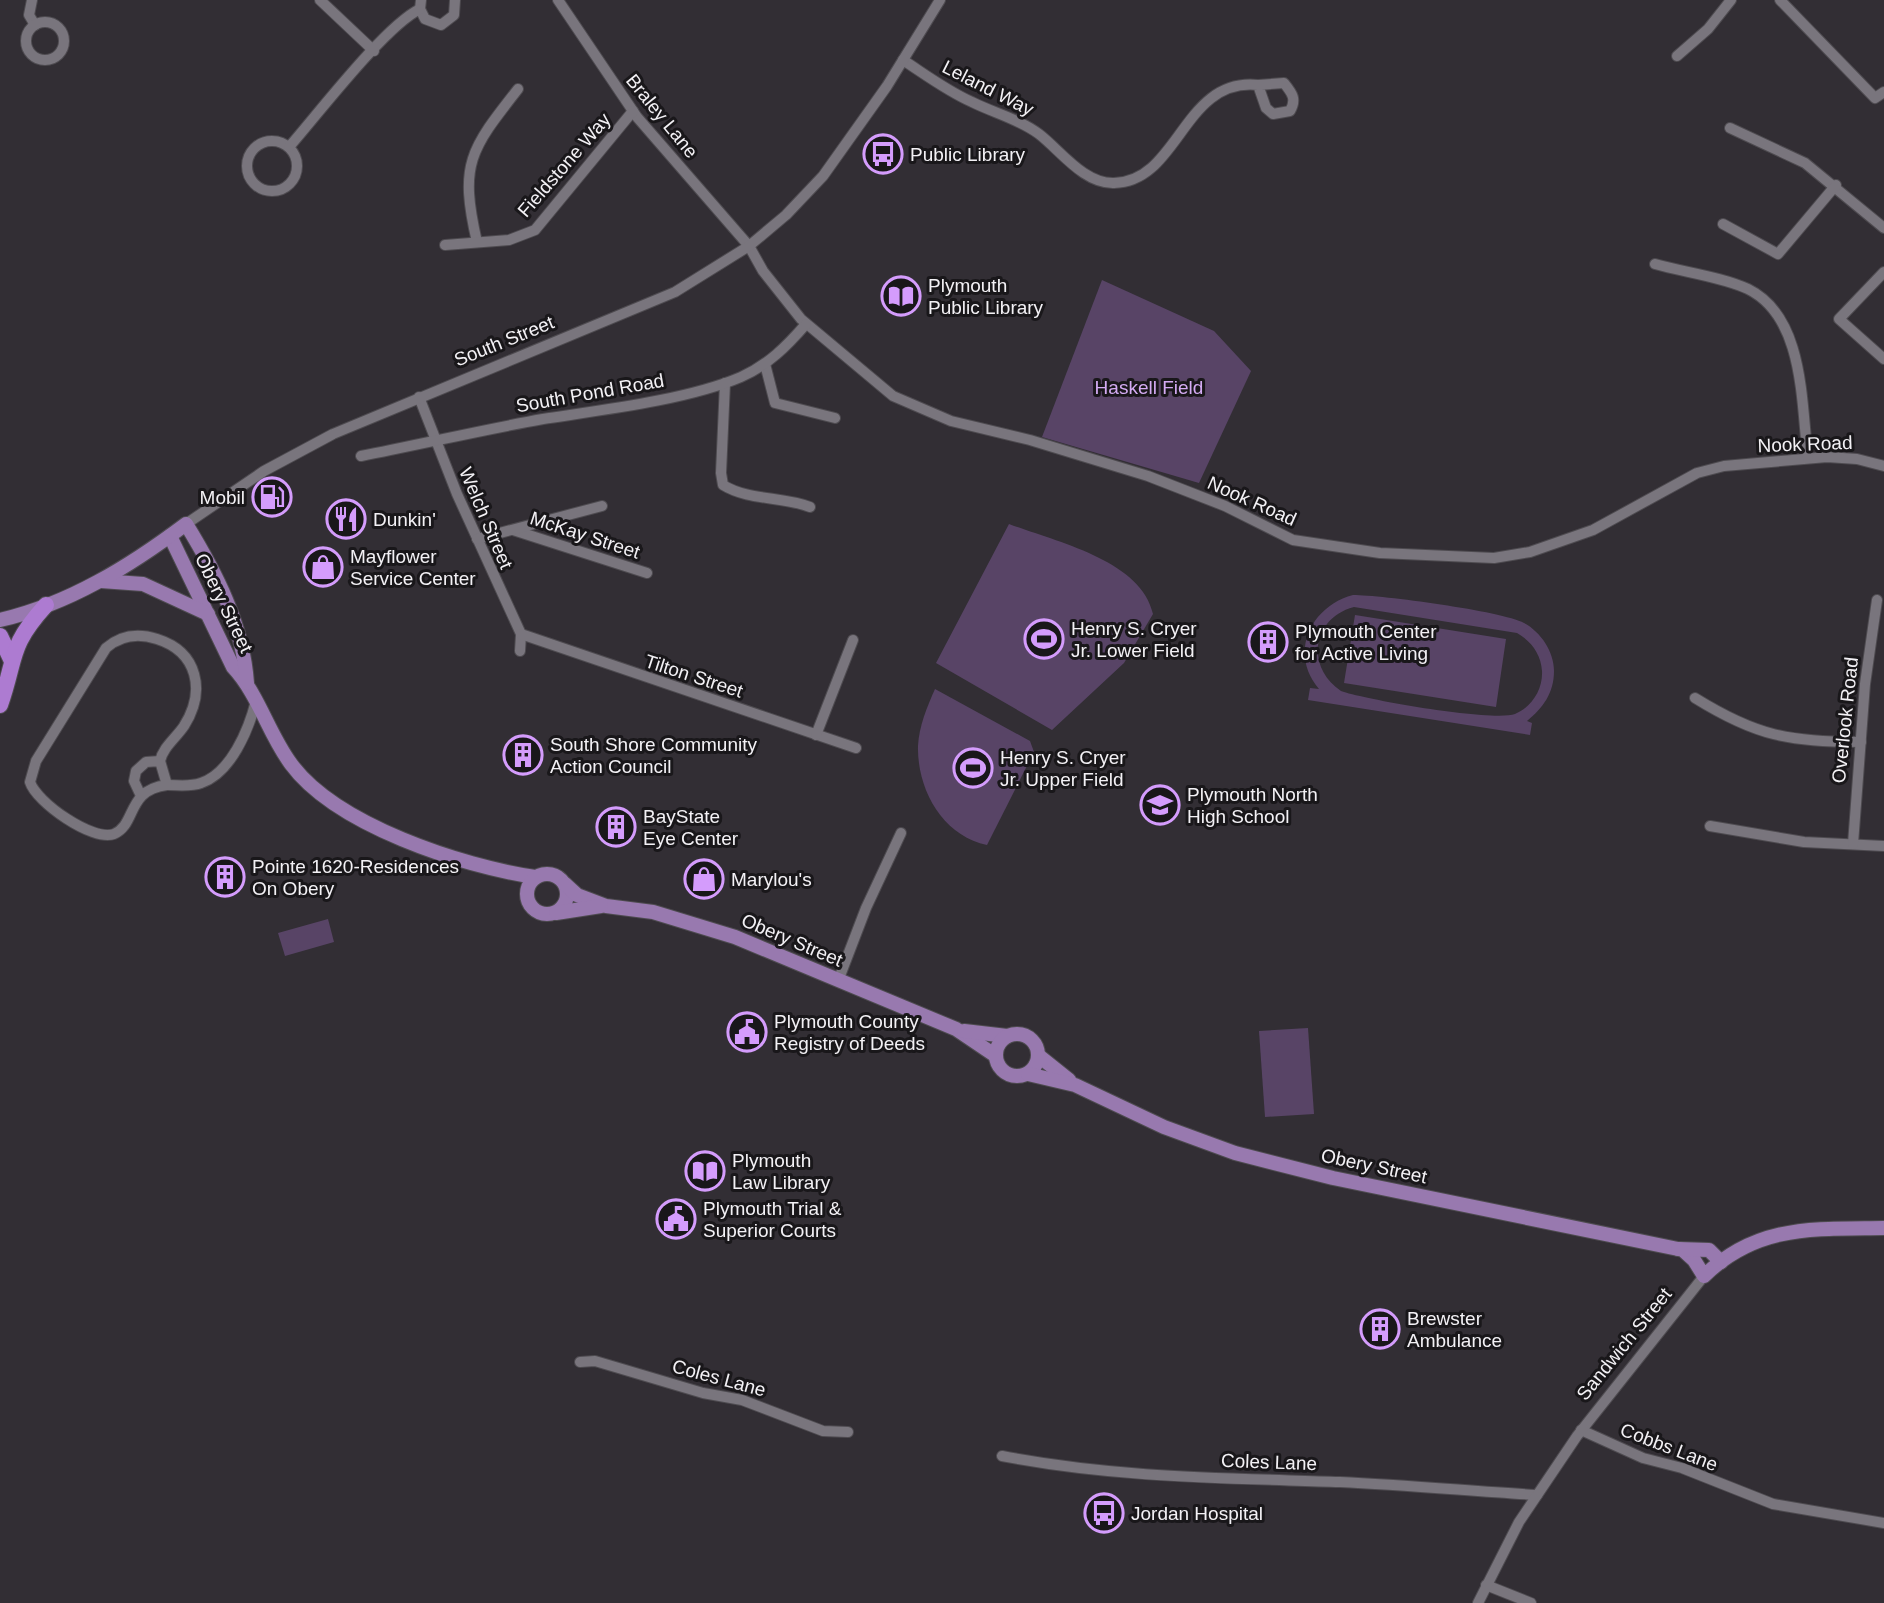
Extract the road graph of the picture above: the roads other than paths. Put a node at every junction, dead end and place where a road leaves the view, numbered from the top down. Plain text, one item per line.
1 (32, 0) edge
2 (320, 0) edge
3 (455, 0) edge
4 (558, 0) edge
5 (940, 0) edge
6 (1731, 0) edge
7 (1780, 0) edge
8 (421, 4) edge
9 (35, 25) dead end
10 (374, 51) junction
11 (1677, 56) dead end
12 (904, 60) junction
13 (1258, 85) dead end
14 (518, 89) dead end
15 (1884, 92) edge
16 (633, 111) junction
17 (1730, 128) dead end
18 (289, 147) junction
19 (1836, 185) junction
20 (1723, 223) dead end
21 (1884, 228) edge
22 (477, 242) junction
23 (445, 245) dead end
24 (749, 246) junction
25 (1655, 264) dead end
26 (1884, 272) edge
27 (806, 324) junction
28 (1884, 359) edge
29 (765, 363) junction
30 (725, 383) junction
31 (419, 397) junction
32 (835, 418) dead end
33 (435, 442) junction
34 (361, 456) dead end
35 (1808, 458) junction
36 (1884, 466) edge
37 (603, 506) dead end
38 (810, 507) dead end
39 (186, 524) junction
40 (513, 530) junction
41 (170, 536) junction
42 (477, 539) junction
43 (647, 573) dead end
44 (100, 581) junction
45 (1877, 600) dead end
46 (46, 605) junction
47 (208, 614) junction
48 (0, 620) edge
49 (521, 634) junction
50 (0, 636) edge
51 (853, 640) dead end
52 (520, 651) dead end
53 (11, 659) junction
54 (247, 683) junction
55 (1695, 698) dead end
56 (257, 701) junction
57 (0, 705) edge
58 (816, 735) junction
59 (1861, 742) junction
60 (856, 748) dead end
61 (160, 761) junction
62 (167, 785) junction
63 (141, 796) junction
64 (1710, 826) dead end
65 (901, 833) dead end
66 (1853, 844) junction
67 (1884, 846) edge
68 (493, 869) junction
69 (534, 877) junction
70 (565, 884) junction
71 (526, 894) junction
72 (606, 906) junction
73 (554, 913) junction
74 (838, 981) junction
75 (956, 1030) junction
76 (1007, 1037) junction
77 (996, 1056) junction
78 (1038, 1056) junction
79 (1028, 1074) junction
80 (1075, 1085) junction
81 (1884, 1228) edge
82 (1677, 1249) junction
83 (1721, 1262) junction
84 (1704, 1276) junction
85 (580, 1362) dead end
86 (1581, 1430) junction
87 (848, 1432) dead end
88 (1002, 1456) dead end
89 (1537, 1495) junction
90 (1884, 1523) edge
91 (1486, 1585) junction
92 (1478, 1603) edge
93 (1531, 1603) edge

1 - 9 street
2 - 10 street
3 - 8 street
4 - 16 street, Braley Lane
5 - 12 street, South Street
6 - 11 street
7 - 15 street
8 - 10 street
10 - 18 street
12 - 13 street, Leland Way
12 - 24 street, South Street
14 - 22 street
16 - 22 street, Fieldstone Way
16 - 24 street, Braley Lane
17 - 19 street
18 - 18 street
19 - 20 street
19 - 21 street
22 - 23 street, Fieldstone Way
24 - 27 street, Nook Road
24 - 31 street, South Street
25 - 35 street
26 - 28 street
27 - 29 street, South Pond Road
27 - 35 street, Nook Road
29 - 30 street, South Pond Road
29 - 32 street
30 - 33 street, South Pond Road
30 - 38 street
31 - 33 street, Welch Street
31 - 39 street, South Street
33 - 34 street, South Pond Road
33 - 42 street, Welch Street
35 - 36 street, Nook Road
37 - 40 street
39 - 41 main road, South Street
39 - 54 main road, Obery Street
40 - 42 street
40 - 43 street, McKay Street
41 - 44 main road, South Street
41 - 47 main road, Obery Street
42 - 49 street, Welch Street
44 - 46 main road, South Street
44 - 47 main road
45 - 59 street, Overlook Road
46 - 48 main road, South Street
46 - 53 highway
47 - 54 main road, Obery Street
49 - 52 street, Welch Street
49 - 58 street, Tilton Street
50 - 53 highway
51 - 58 street
53 - 57 highway
54 - 56 main road, Obery Street
55 - 59 street
56 - 62 street
56 - 68 main road, Obery Street
58 - 60 street, Tilton Street
59 - 66 street, Overlook Road
61 - 62 street
61 - 63 street
61 - 63 street
62 - 63 street
64 - 66 street
65 - 74 street
66 - 67 street
68 - 69 main road, Obery Street
68 - 71 main road, Obery Street
69 - 70 main road, Obery Street
69 - 71 main road
70 - 72 main road, Obery Street
70 - 73 main road
71 - 73 main road, Obery Street
72 - 73 main road, Obery Street
72 - 74 main road, Obery Street
74 - 75 main road, Obery Street
75 - 76 main road, Obery Street
75 - 77 main road, Obery Street
76 - 77 main road
76 - 78 main road, Obery Street
77 - 79 main road, Obery Street
78 - 79 main road
78 - 80 main road, Obery Street
79 - 80 main road, Obery Street
80 - 82 main road, Obery Street
81 - 83 main road, Sandwich Street
82 - 83 main road, Obery Street
82 - 84 main road
83 - 84 main road, Sandwich Street
84 - 86 street, Sandwich Street
85 - 87 street, Coles Lane
86 - 89 street, Sandwich Street
86 - 90 street, Cobbs Lane
88 - 89 street, Coles Lane
89 - 91 street, Sandwich Street
91 - 92 street, Sandwich Street
91 - 93 street

